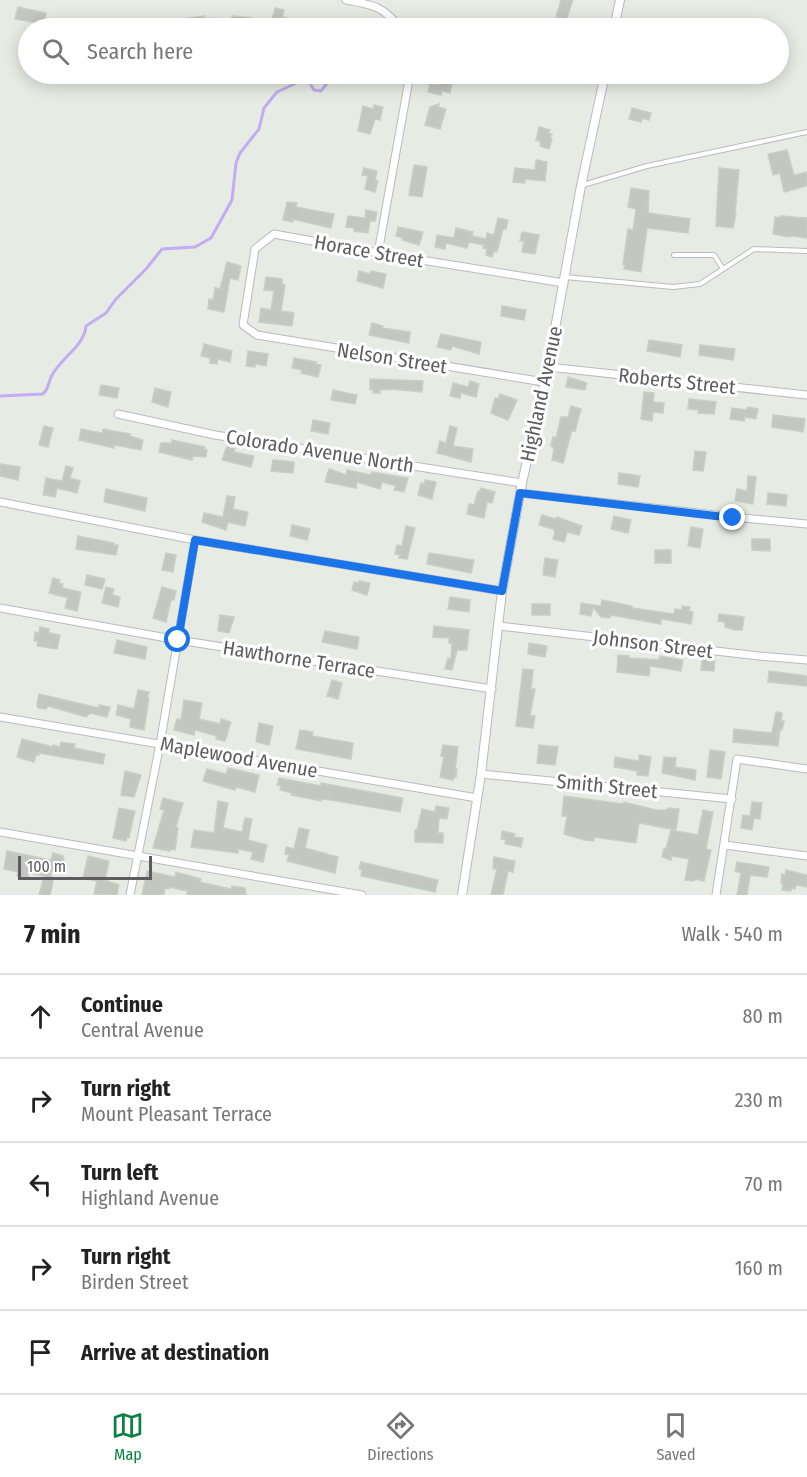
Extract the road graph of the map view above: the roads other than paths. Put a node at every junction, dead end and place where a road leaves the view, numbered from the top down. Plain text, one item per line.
1 (346, 0) edge
2 (620, 0) edge
3 (392, 18) edge
4 (616, 18) edge
5 (408, 84) edge
6 (603, 84) edge
7 (807, 132) edge
8 (581, 186) junction
9 (807, 251) edge
10 (378, 253) junction
11 (674, 255) dead end
12 (723, 269) junction
13 (564, 280) junction
14 (243, 325) joint
15 (548, 367) junction
16 (544, 382) junction
17 (807, 395) edge
18 (118, 414) dead end
19 (522, 483) junction
20 (520, 493) junction
21 (0, 502) edge
22 (807, 524) edge
23 (195, 540) junction
24 (502, 591) junction
25 (0, 608) edge
26 (499, 626) junction
27 (178, 640) junction
28 (807, 660) edge
29 (492, 689) junction
30 (0, 717) edge
31 (160, 744) junction
32 (807, 769) edge
33 (481, 774) junction
34 (477, 798) junction
35 (732, 799) junction
36 (0, 832) edge
37 (725, 845) junction
38 (138, 855) junction
39 (807, 856) edge
40 (130, 895) edge
41 (363, 895) edge
42 (462, 895) edge
43 (716, 895) edge

1 - 3 street
2 - 4 street
5 - 10 street
6 - 8 street, Highland Avenue
7 - 8 lane
8 - 13 street, Highland Avenue
9 - 12 lane
10 - 13 street, Horace Street
10 - 14 street, Horace Street
11 - 12 lane
12 - 13 lane
13 - 15 street, Highland Avenue
14 - 16 street, Nelson Street
15 - 16 street, Highland Avenue
15 - 17 street, Roberts Street
16 - 19 street, Highland Avenue
18 - 19 street, Colorado Avenue North
19 - 20 street, Highland Avenue
20 - 22 street
20 - 24 street, Highland Avenue
21 - 23 street
23 - 24 street
23 - 27 street
24 - 26 street, Highland Avenue
25 - 27 street, Hawthorne Terrace
26 - 28 street, Johnson Street
26 - 29 street, Highland Avenue
27 - 29 street, Hawthorne Terrace
27 - 31 street
29 - 33 street, Highland Avenue
30 - 31 street, Maplewood Avenue
31 - 34 street, Maplewood Avenue
31 - 38 street
32 - 35 street
33 - 34 street, Highland Avenue
33 - 35 street, Smith Street
34 - 42 street, Highland Avenue
35 - 37 street
36 - 38 street
37 - 39 street
37 - 43 street
38 - 40 street
38 - 41 street

